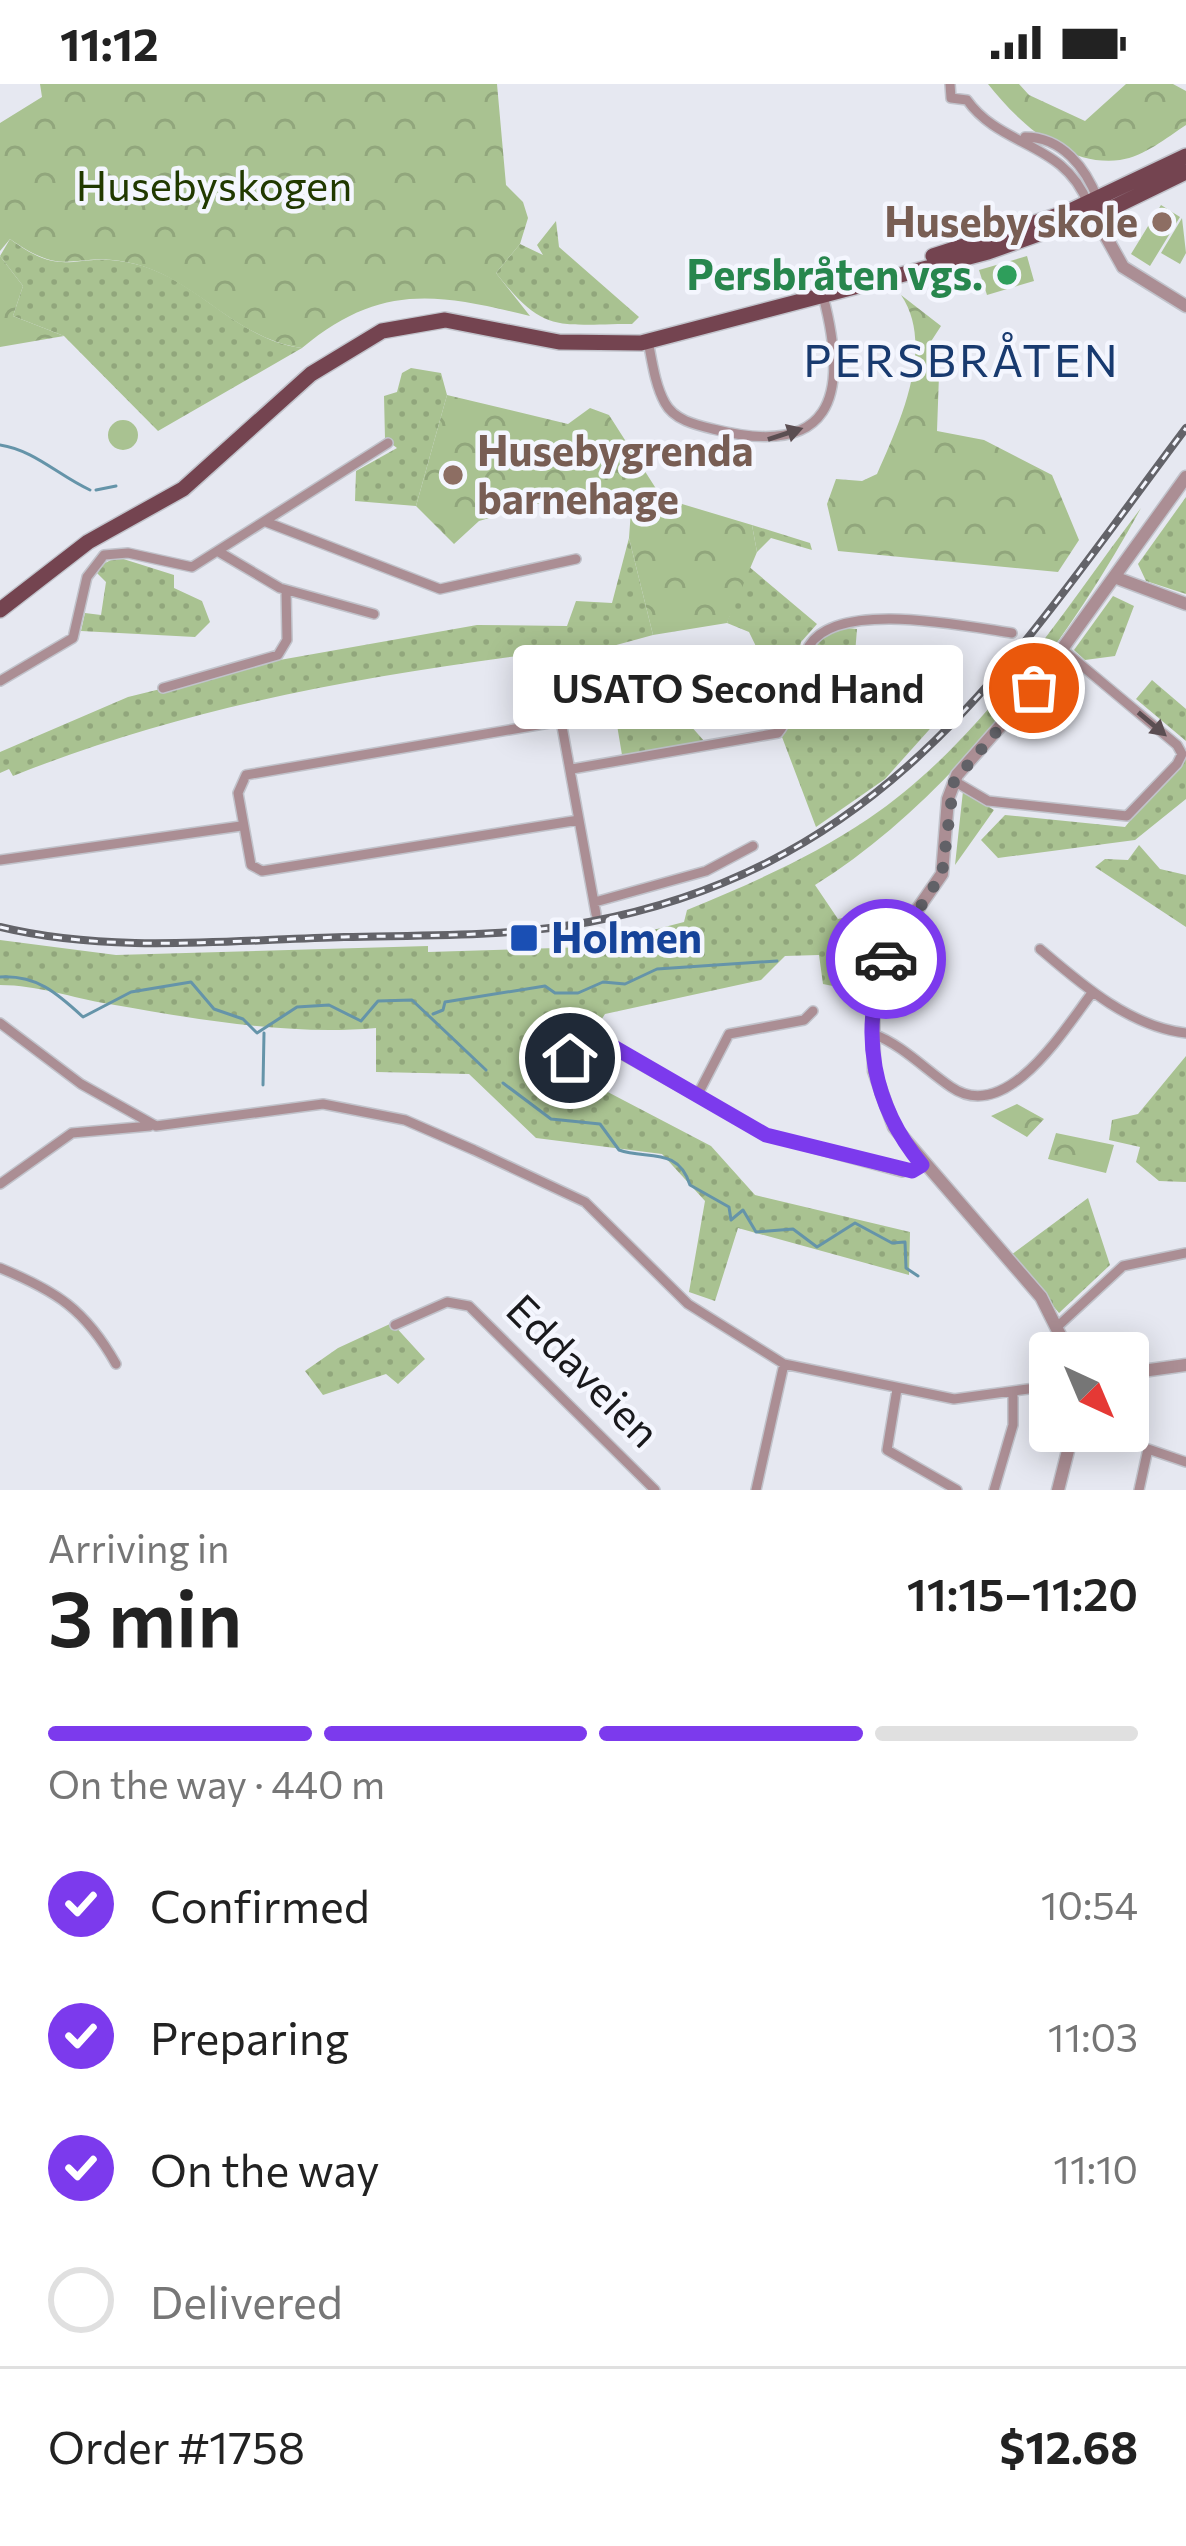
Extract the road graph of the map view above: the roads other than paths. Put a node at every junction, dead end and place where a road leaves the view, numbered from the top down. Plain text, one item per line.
1 (950, 84) edge
2 (971, 87) edge
3 (967, 100) junction
4 (1186, 156) edge
5 (1186, 172) edge
6 (1094, 206) junction
7 (822, 292) junction
8 (1183, 306) edge
9 (650, 338) junction
10 (388, 443) dead end
11 (1186, 477) edge
12 (266, 522) junction
13 (86, 543) junction
14 (219, 552) junction
15 (576, 559) dead end
16 (97, 560) junction
17 (1117, 573) junction
18 (286, 590) junction
19 (1186, 604) edge
20 (0, 610) edge
21 (374, 614) dead end
22 (1012, 633) dead end
23 (1062, 649) junction
24 (0, 681) edge
25 (164, 688) dead end
26 (572, 769) junction
27 (954, 781) junction
28 (579, 820) junction
29 (242, 826) junction
30 (753, 846) dead end
31 (0, 860) edge
32 (1040, 949) dead end
33 (1092, 993) junction
34 (814, 1011) dead end
35 (0, 1023) edge
36 (1186, 1033) edge
37 (872, 1034) junction
38 (584, 1078) dead end
39 (698, 1094) junction
40 (156, 1126) junction
41 (922, 1165) junction
42 (0, 1184) edge
43 (1186, 1253) edge
44 (0, 1268) edge
45 (394, 1325) dead end
46 (1058, 1326) junction
47 (1060, 1332) edge
48 (116, 1364) dead end
49 (784, 1364) junction
50 (1186, 1365) edge
51 (1149, 1370) edge
52 (897, 1389) junction
53 (1029, 1390) edge
54 (1012, 1393) junction
55 (1068, 1452) edge
56 (1186, 1462) edge
57 (655, 1490) edge
58 (756, 1490) edge
59 (957, 1490) edge
60 (994, 1490) edge
61 (1058, 1490) edge
62 (1139, 1490) edge

1 - 3 street
2 - 3 street
3 - 6 street
4 - 6 main road
5 - 6 main road
6 - 7 main road
6 - 8 street
7 - 9 main road
9 -> 7 street
9 - 13 main road
10 - 12 street
11 - 17 street
12 - 14 street
12 - 15 street
13 - 16 street
13 - 20 main road
14 - 16 street
14 - 18 street
16 - 24 street
17 - 19 street
17 - 23 street
18 - 21 street
18 - 25 street
22 - 26 street
23 - 27 street
23 -> 27 street
26 - 28 street
26 - 29 street
27 - 37 street
28 - 29 street
28 - 30 street
29 - 31 street
32 - 33 street
33 - 36 street
33 - 37 street
34 - 39 street
35 - 40 street
37 - 41 street
38 - 39 street
39 - 41 street
40 - 42 street
40 - 49 street
41 - 46 street
43 - 46 street
44 - 48 street
45 - 57 street, Eddaveien
46 - 47 street
49 - 52 street
49 - 58 street
50 - 51 street
52 - 54 street
52 - 59 street
53 - 54 street
54 - 60 street
55 - 61 street
56 - 62 street

